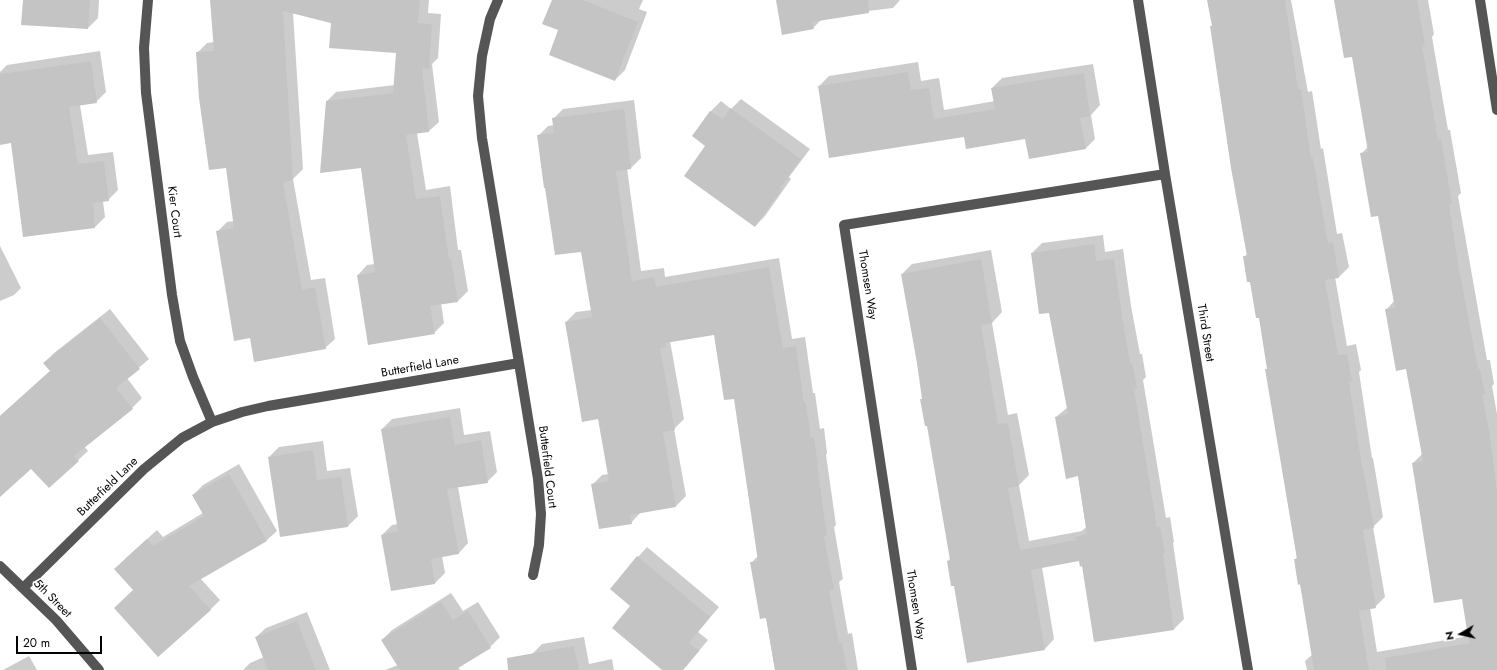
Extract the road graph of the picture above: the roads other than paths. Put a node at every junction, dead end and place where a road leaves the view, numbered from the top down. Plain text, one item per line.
1 (148, 0) edge
2 (498, 0) edge
3 (1138, 0) edge
4 (1480, 0) edge
5 (1497, 110) edge
6 (1165, 174) junction
7 (519, 363) junction
8 (212, 422) junction
9 (0, 566) edge
10 (533, 575) dead end
11 (23, 588) junction
12 (99, 670) edge
13 (912, 670) edge
14 (1248, 670) edge

1 - 8 street, Kier Court
2 - 7 street
3 - 6 street, Third Street
4 - 5 street
6 - 13 street, Thomsen Way
6 - 14 street, Third Street
7 - 8 street, Butterfield Lane
7 - 10 street, Butterfield Court
8 - 11 street, Butterfield Lane
9 - 11 street, 5th Street
11 - 12 street, 5th Street

